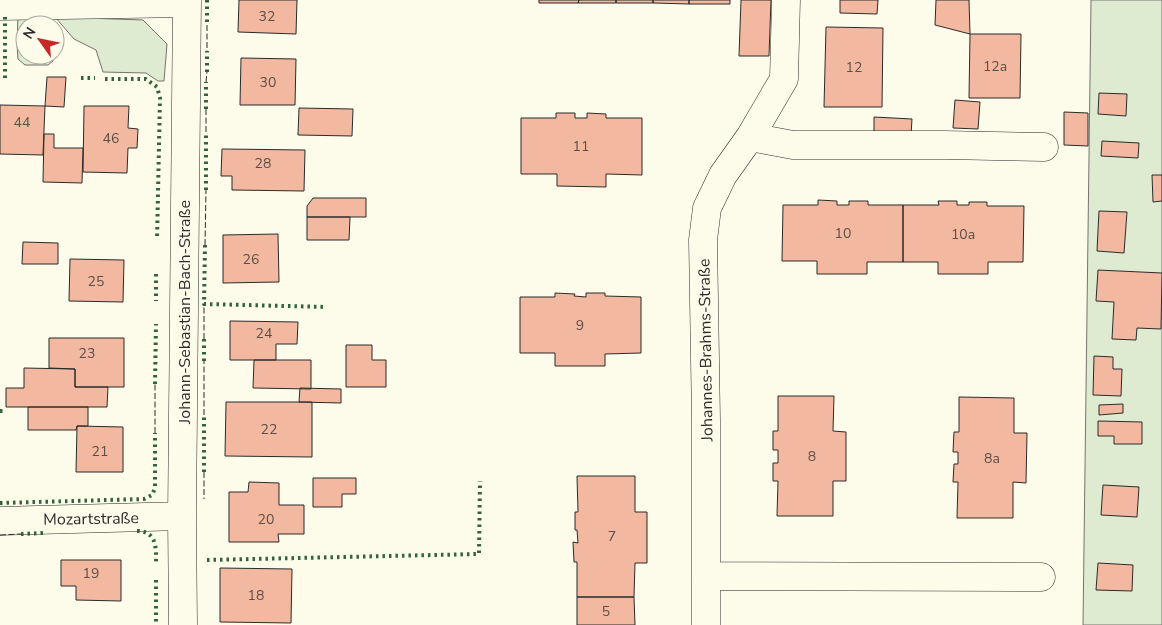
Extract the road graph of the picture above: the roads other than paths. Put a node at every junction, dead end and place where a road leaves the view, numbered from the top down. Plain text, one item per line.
1 (786, 0) edge
2 (187, 1) edge
3 (0, 6) edge
4 (750, 137) junction
5 (1044, 147) dead end
6 (182, 516) junction
7 (0, 521) edge
8 (706, 576) junction
9 (1041, 577) dead end
10 (183, 625) edge
11 (706, 625) edge

1 - 4 street, Johannes-Brahms-Straße
2 - 3 street
2 - 6 street, Johann-Sebastian-Bach-Straße
4 - 5 street
4 - 8 street, Johannes-Brahms-Straße
6 - 7 street, Mozartstraße
6 - 10 street, Johann-Sebastian-Bach-Straße
8 - 9 street
8 - 11 street, Johannes-Brahms-Straße

